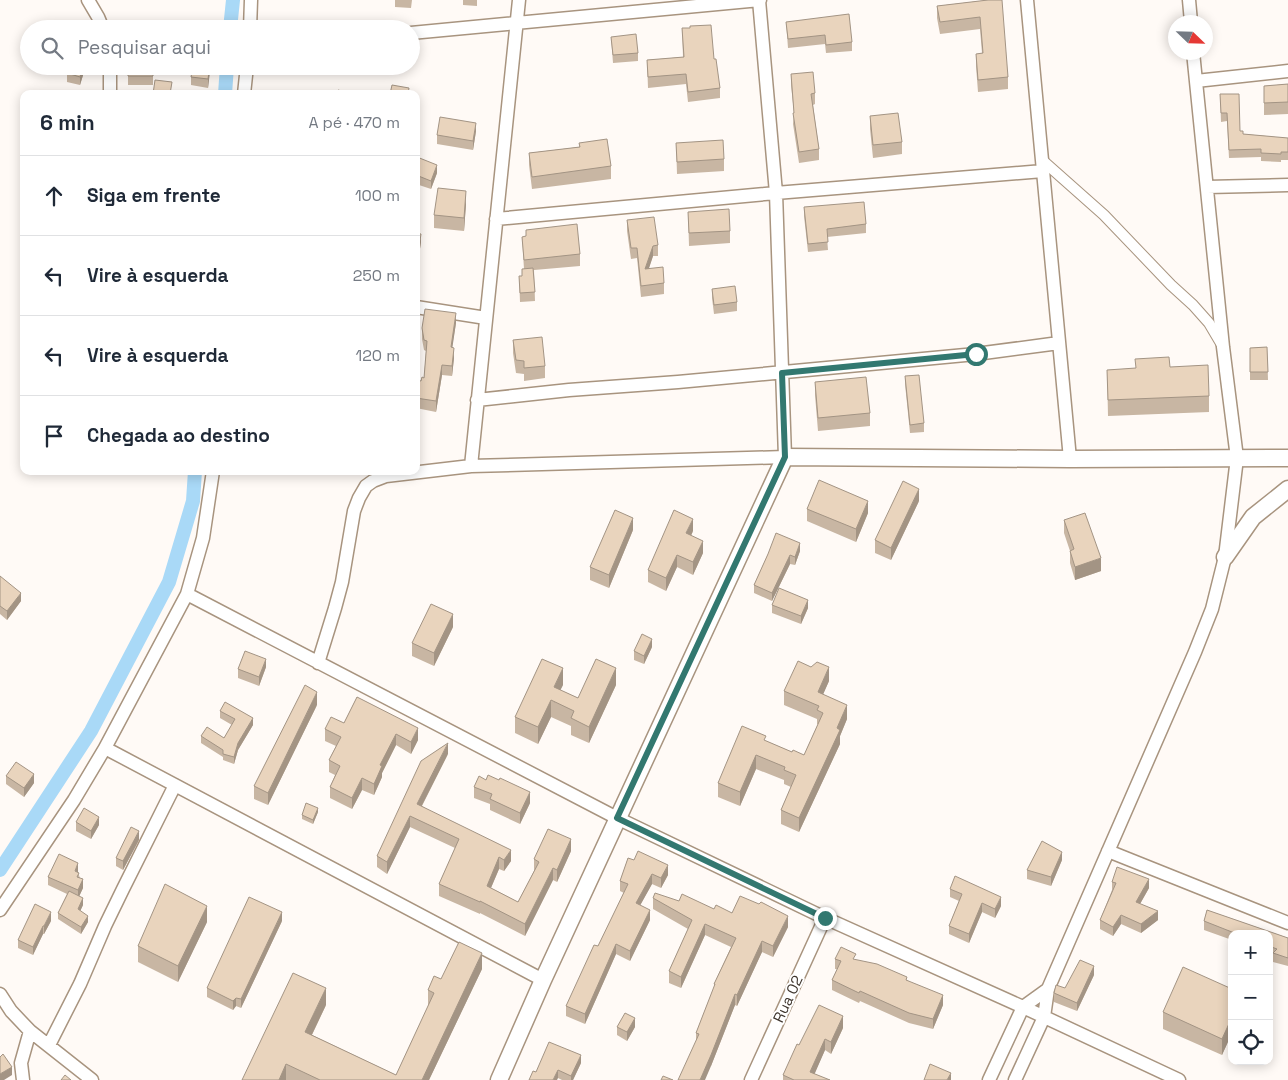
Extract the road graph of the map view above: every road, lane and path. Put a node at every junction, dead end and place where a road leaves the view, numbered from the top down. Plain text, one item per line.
1 (88, 0) edge
2 (251, 0) edge
3 (519, 0) edge
4 (759, 0) edge
5 (1027, 0) edge
6 (1189, 0) edge
7 (1190, 15) edge
8 (99, 20) edge
9 (250, 20) edge
10 (516, 24) junction
11 (420, 32) edge
12 (1194, 60) edge
13 (1288, 71) edge
14 (110, 75) edge
15 (246, 75) edge
16 (1196, 81) junction
17 (110, 90) edge
18 (244, 90) edge
19 (1042, 165) junction
20 (1288, 185) edge
21 (1207, 187) junction
22 (776, 193) junction
23 (496, 219) junction
24 (420, 308) edge
25 (486, 318) junction
26 (1059, 343) junction
27 (1223, 347) junction
28 (782, 373) junction
29 (477, 400) junction
30 (785, 457) junction
31 (1237, 458) junction
32 (1288, 458) edge
33 (1070, 459) junction
34 (470, 466) junction
35 (420, 472) edge
36 (212, 475) edge
37 (394, 475) edge
38 (1288, 489) edge
39 (1225, 557) junction
40 (187, 594) junction
41 (318, 663) junction
42 (105, 748) junction
43 (175, 785) junction
44 (617, 818) junction
45 (1108, 851) junction
46 (0, 910) edge
47 (825, 918) junction
48 (1288, 923) edge
49 (542, 980) junction
50 (1048, 989) junction
51 (0, 994) edge
52 (1023, 1008) junction
53 (1044, 1017) junction
54 (30, 1031) junction
55 (49, 1045) junction
56 (23, 1080) edge
57 (92, 1080) edge
58 (499, 1080) edge
59 (751, 1080) edge
60 (989, 1080) edge
61 (1015, 1080) edge
62 (1179, 1080) edge

1 - 8 street
2 - 9 street
3 - 10 street
4 - 10 street
4 - 22 street
5 - 19 street
6 - 7 street
10 - 11 street
10 - 23 street
12 - 16 street
13 - 16 street
14 - 17 street
15 - 18 street
16 - 21 street
19 - 22 street
19 - 26 street
19 - 27 street
20 - 21 street
21 - 27 street
22 - 23 street
22 - 28 street
23 - 25 street
24 - 25 street
25 - 29 street
26 - 28 street
26 - 33 street
27 - 31 street
28 - 29 street
28 - 30 street
29 - 34 street
30 - 33 street
30 - 34 street
30 - 44 street
31 - 32 street
31 - 33 street
31 - 39 street
34 - 35 street
36 - 40 street
37 - 41 street
38 - 39 street
39 - 45 street
40 - 41 street
40 - 42 street
41 - 44 street
42 - 43 street
42 - 46 street
43 - 49 street
43 - 55 street
44 - 47 street
44 - 49 street
45 - 48 street
45 - 50 street
47 - 52 street
47 - 59 street, Rua 02
49 - 58 street
50 - 52 street
50 - 53 street
51 - 54 street
52 - 53 street
52 - 60 street
53 - 61 street
53 - 62 street
54 - 55 street
54 - 56 street
55 - 57 street

